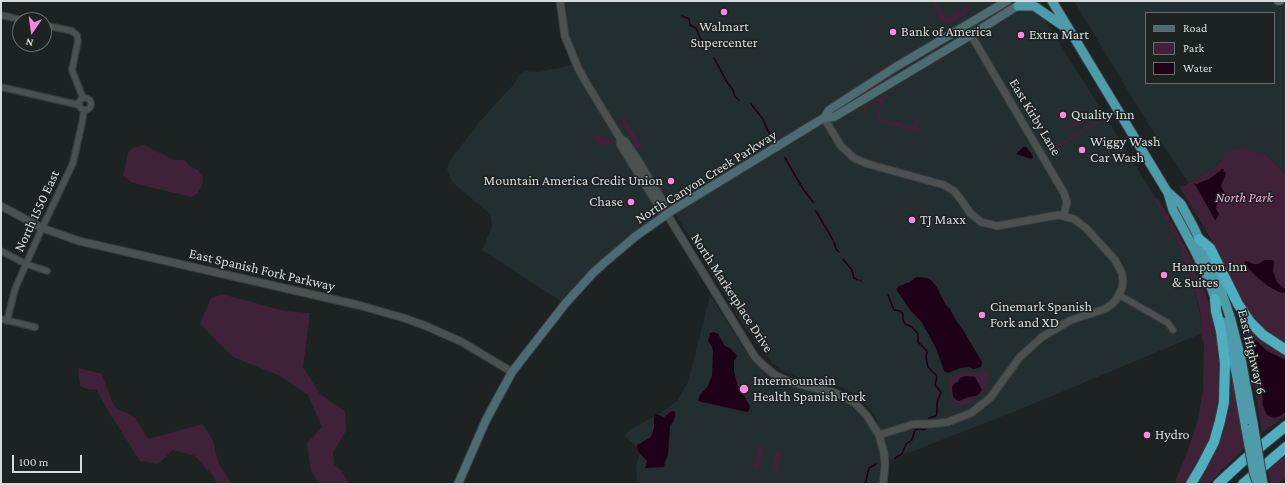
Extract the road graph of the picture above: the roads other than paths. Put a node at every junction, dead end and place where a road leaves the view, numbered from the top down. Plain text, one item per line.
1 (560, 1) edge
2 (1007, 1) edge
3 (1052, 1) edge
4 (1022, 3) edge
5 (991, 11) junction
6 (1, 17) edge
7 (12, 19) edge
8 (52, 27) edge
9 (1069, 30) junction
10 (971, 35) junction
11 (945, 37) junction
12 (926, 62) junction
13 (1, 87) edge
14 (83, 98) junction
15 (79, 104) junction
16 (84, 110) junction
17 (824, 118) junction
18 (620, 138) junction
19 (1168, 193) junction
20 (1, 206) edge
21 (667, 214) junction
22 (1064, 216) junction
23 (42, 228) junction
24 (1199, 239) junction
25 (1, 251) edge
26 (26, 264) junction
27 (47, 271) dead end
28 (1119, 295) junction
29 (1216, 299) junction
30 (1, 319) edge
31 (8, 321) junction
32 (35, 327) dead end
33 (1173, 330) dead end
34 (1286, 350) edge
35 (512, 372) junction
36 (1249, 426) junction
37 (1286, 426) edge
38 (879, 435) junction
39 (1286, 447) edge
40 (458, 484) edge
41 (883, 484) edge
42 (1191, 484) edge
43 (1218, 484) edge
44 (1243, 484) edge
45 (1258, 484) edge
46 (1263, 484) edge

1 - 18 street, North Marketplace Drive
2 - 5 main road, North Canyon Creek Parkway
3 - 9 highway, East Highway 6
4 - 9 highway
4 - 10 main road, North Canyon Creek Parkway
5 - 10 main road
5 - 11 main road, North Canyon Creek Parkway
6 - 7 street
8 - 14 street
9 - 19 highway, East Highway 6
10 - 12 main road, North Canyon Creek Parkway
10 - 22 street, East Kirby Lane
11 - 12 main road
11 - 17 main road, North Canyon Creek Parkway
12 - 17 main road, North Canyon Creek Parkway
13 - 15 street
14 - 15 street
14 - 16 street
15 - 16 street
16 - 23 street, North 1550 East
17 - 21 main road, North Canyon Creek Parkway
17 - 22 street
18 - 21 street, North Marketplace Drive
18 - 21 street, North Marketplace Drive
19 - 24 highway, East Highway 6
19 - 29 highway, East Highway 6
20 - 23 street, East Spanish Fork Parkway
21 - 35 main road, North Canyon Creek Parkway
21 - 38 street, North Marketplace Drive
22 - 28 street
23 - 26 street, North 1550 East
23 - 35 street, East Spanish Fork Parkway
24 - 34 highway
24 - 36 highway, East Highway 6
25 - 26 street
26 - 27 street
26 - 31 street, North 1550 East
28 - 33 street
28 - 38 street
29 - 36 highway, East Highway 6
29 - 42 highway
30 - 31 street
31 - 32 street
35 - 40 main road, North Canyon Creek Parkway
36 - 45 highway, East Highway 6, bridge
36 - 46 highway, East Highway 6, bridge
37 - 43 highway
38 - 41 street, North Marketplace Drive
39 - 44 highway

